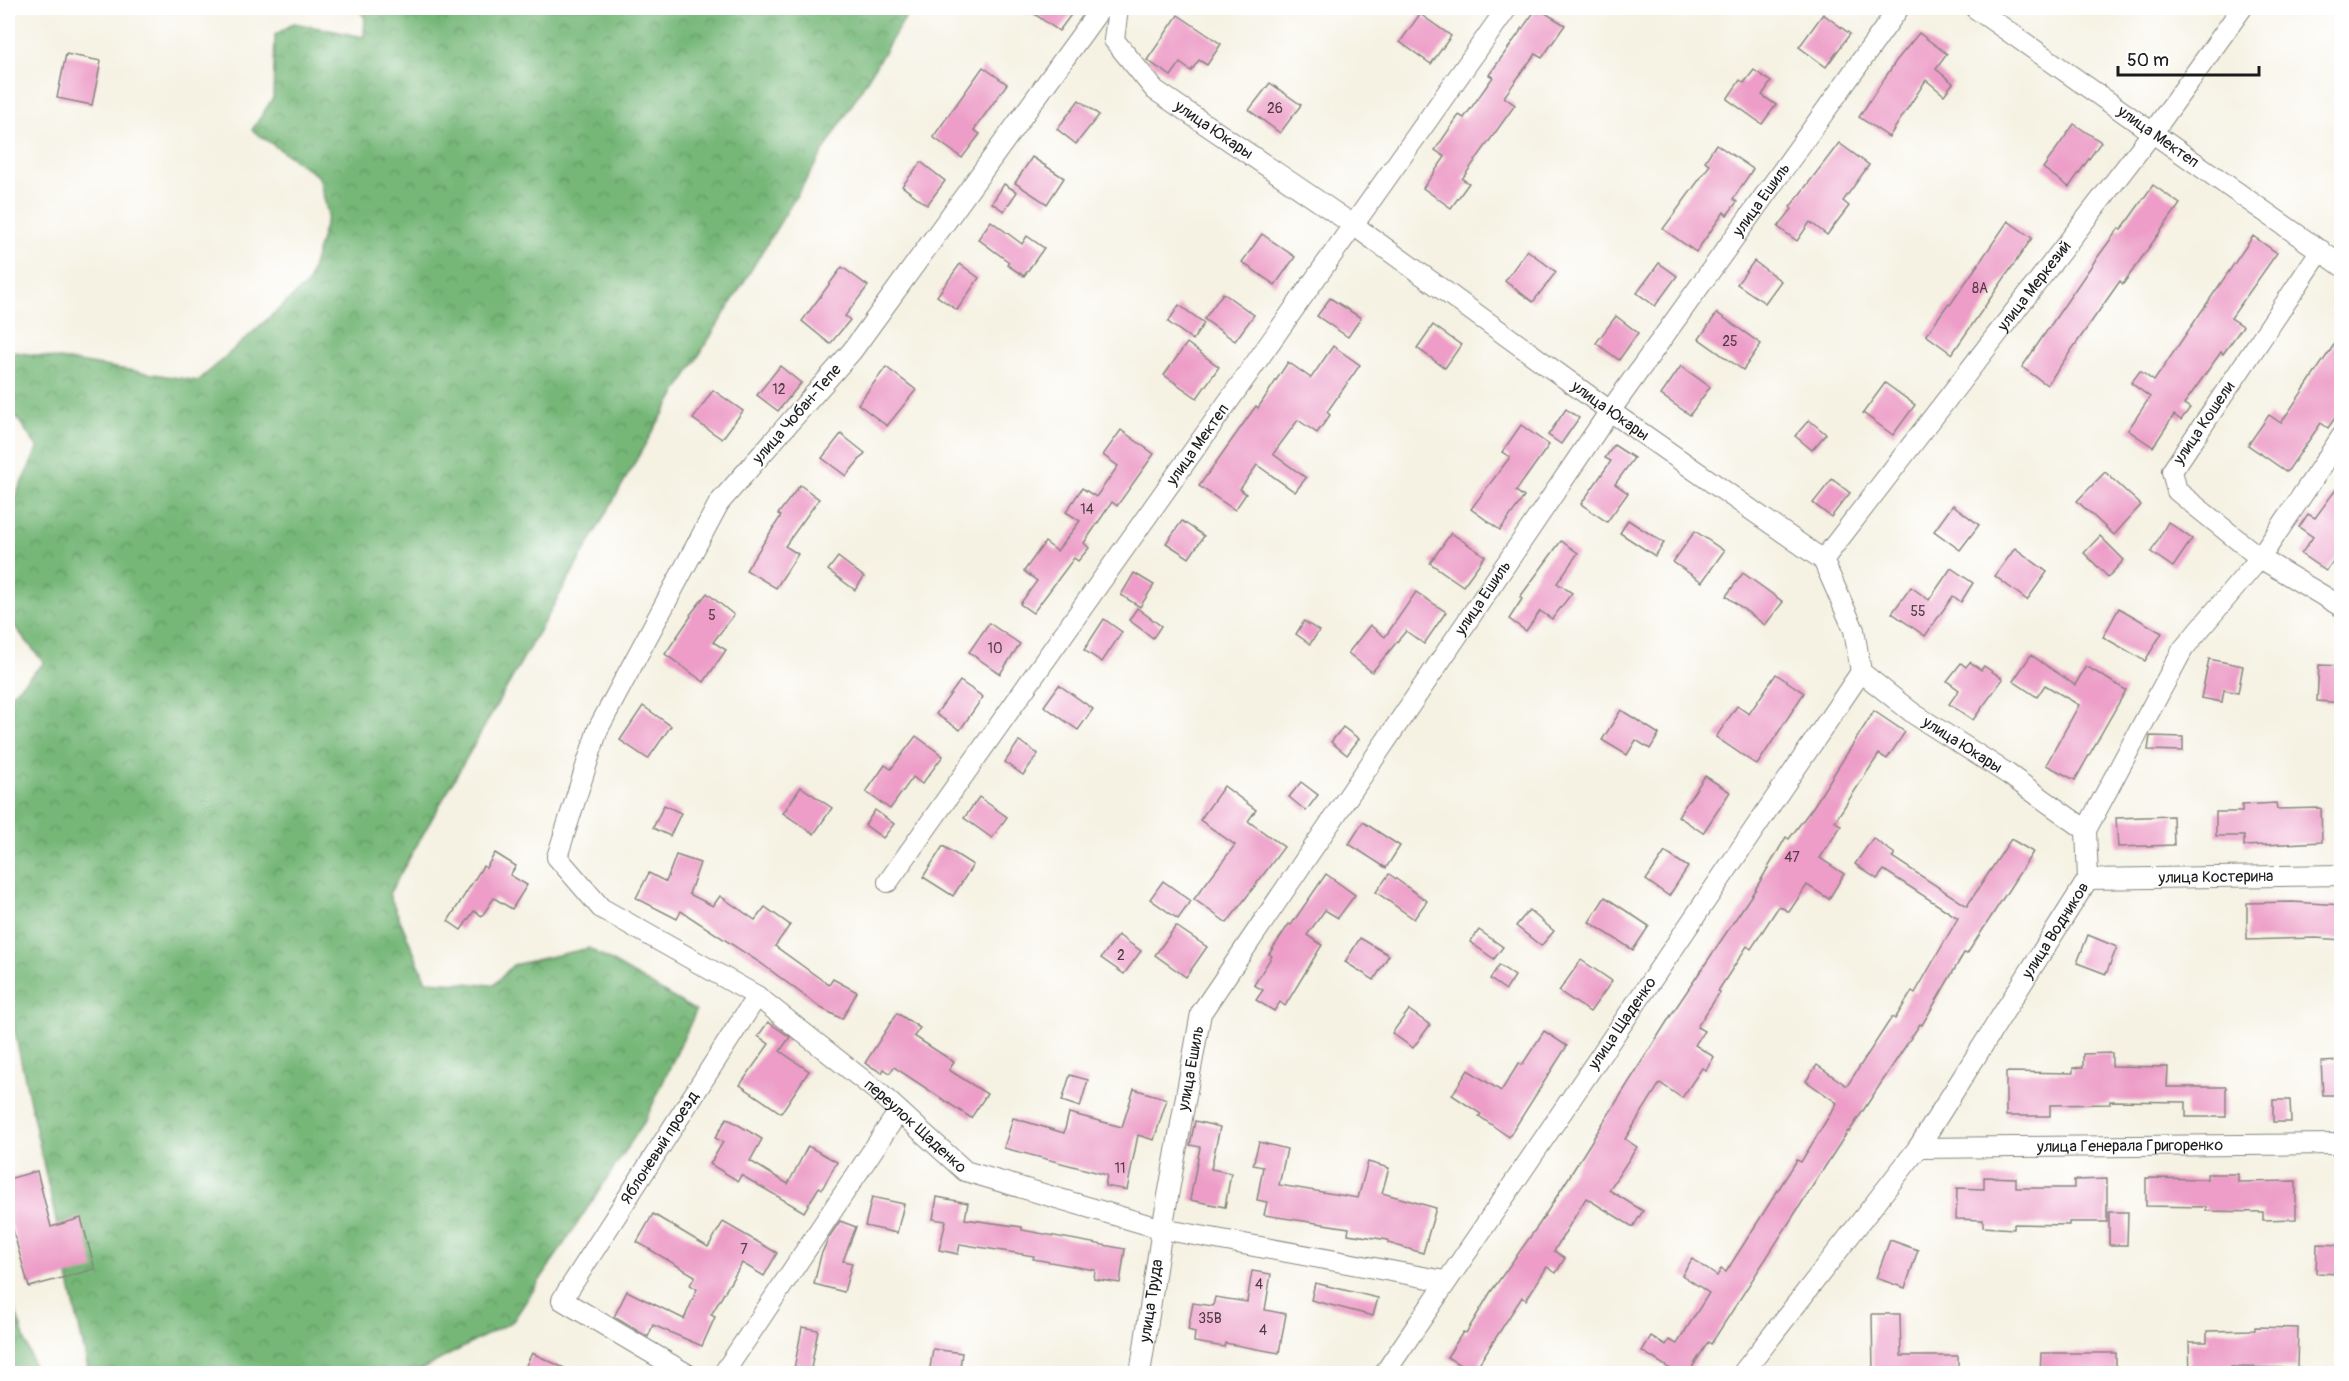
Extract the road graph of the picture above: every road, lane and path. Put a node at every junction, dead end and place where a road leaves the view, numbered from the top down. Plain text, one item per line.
1 (1101, 8) edge
2 (1118, 8) edge
3 (1507, 8) edge
4 (1899, 8) edge
5 (1975, 8) edge
6 (2242, 8) edge
7 (2153, 132) junction
8 (1352, 224) junction
9 (2321, 250) junction
10 (2342, 266) edge
11 (1610, 411) junction
12 (2342, 436) edge
13 (2260, 558) junction
14 (1823, 561) junction
15 (2342, 608) edge
16 (1861, 672) junction
17 (2086, 830) junction
18 (557, 857) joint
19 (2342, 875) edge
20 (2088, 879) junction
21 (888, 882) dead end
22 (757, 996) junction
23 (899, 1111) junction
24 (2342, 1144) edge
25 (1918, 1148) junction
26 (1162, 1228) junction
27 (1445, 1281) junction
28 (687, 1374) edge
29 (723, 1374) edge
30 (1140, 1374) edge
31 (1384, 1374) edge
32 (1742, 1374) edge

1 - 18 street, улица Чобан-Тепе
2 - 8 street, улица Юкары
3 - 8 street, улица Мектеп
4 - 11 street, улица Ешиль
5 - 7 street, улица Мектеп
6 - 7 street, улица Меркезий
7 - 9 street, улица Мектеп
7 - 14 street, улица Меркезий
8 - 11 street, улица Юкары
8 - 21 street, улица Мектеп
9 - 10 street, улица Мектеп
9 - 13 street, улица Кошели
11 - 14 street, улица Юкары
11 - 26 street, улица Ешиль
12 - 13 street
13 - 15 street, улица Кошели
13 - 17 street
14 - 16 street
16 - 17 street, улица Юкары
16 - 27 street, улица Щаденко
17 - 20 street, улица Водников
18 - 22 street, переулок Щаденко
19 - 20 street, улица Костерина
20 - 25 street, улица Водников
22 - 23 street, переулок Щаденко
22 - 28 street, Яблоневый проезд
23 - 26 street, переулок Щаденко
23 - 29 street
24 - 25 street, улица Генерала Григоренко
25 - 32 street, улица Водников
26 - 27 street, переулок Щаденко
26 - 30 street, улица Труда
27 - 31 street, улица Щаденко

